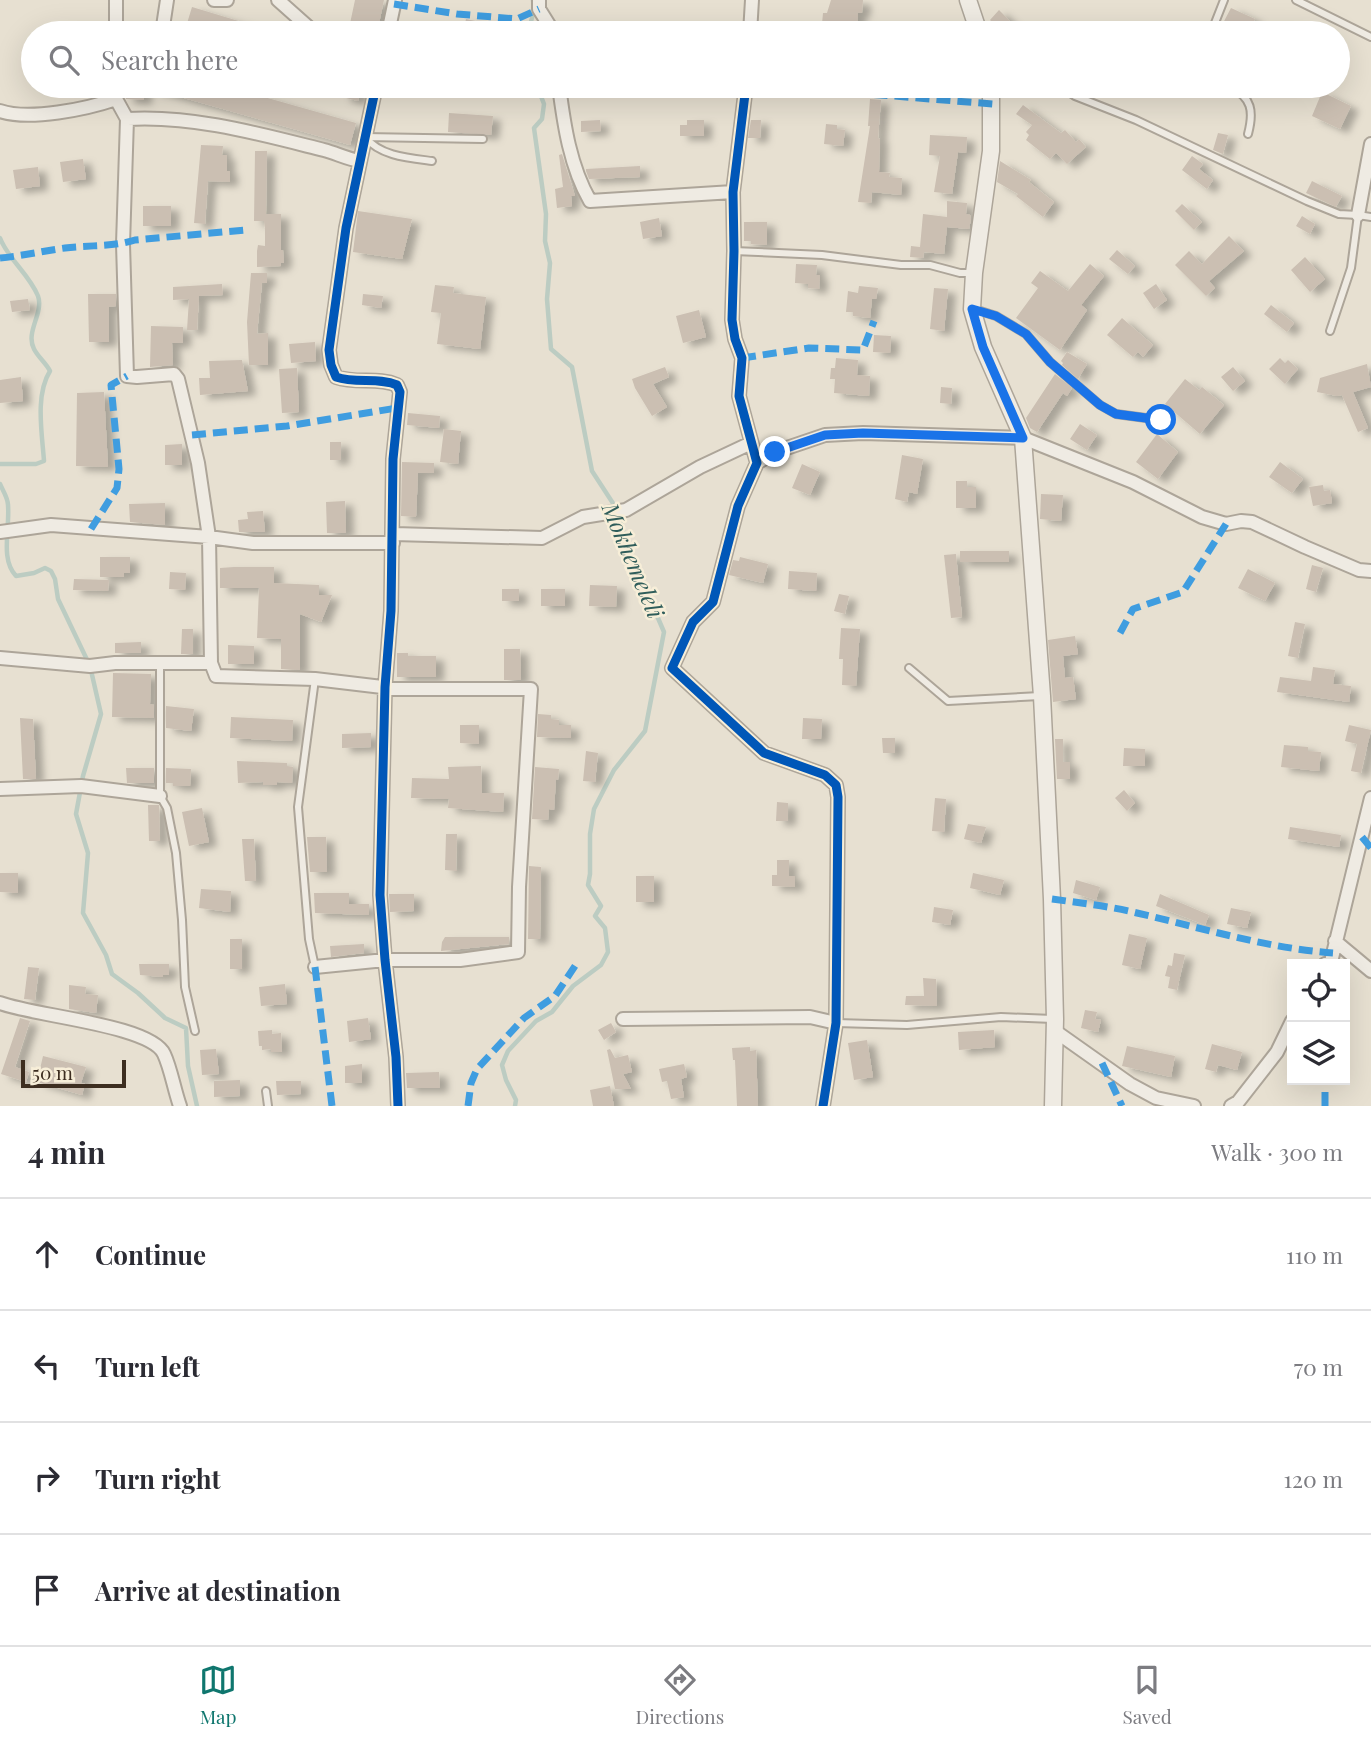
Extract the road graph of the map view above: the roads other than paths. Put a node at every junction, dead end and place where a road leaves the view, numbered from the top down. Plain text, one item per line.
1 (116, 0) edge
2 (167, 0) edge
3 (214, 0) edge
4 (227, 0) edge
5 (278, 0) edge
6 (395, 0) edge
7 (539, 0) edge
8 (752, 0) edge
9 (968, 0) edge
10 (1224, 0) edge
11 (1296, 0) edge
12 (116, 21) edge
13 (164, 21) edge
14 (302, 21) edge
15 (391, 21) edge
16 (547, 21) edge
17 (751, 21) edge
18 (975, 21) edge
19 (1216, 21) edge
20 (1339, 21) edge
21 (1350, 27) edge
22 (1371, 37) edge
23 (95, 98) edge
24 (118, 98) edge
25 (373, 98) edge
26 (560, 98) edge
27 (745, 98) edge
28 (991, 98) edge
29 (1080, 98) edge
30 (1246, 98) edge
31 (0, 111) edge
32 (127, 120) junction
33 (1248, 134) dead end
34 (365, 137) junction
35 (483, 139) dead end
36 (1371, 144) edge
37 (360, 161) junction
38 (432, 161) dead end
39 (733, 192) junction
40 (1364, 216) edge
41 (734, 251) junction
42 (974, 273) junction
43 (972, 309) junction
44 (1330, 331) dead end
45 (1161, 420) dead end
46 (1023, 438) junction
47 (751, 443) junction
48 (757, 463) junction
49 (0, 532) edge
50 (209, 537) junction
51 (393, 539) junction
52 (1371, 571) edge
53 (0, 658) edge
54 (160, 663) junction
55 (211, 663) junction
56 (909, 668) dead end
57 (315, 679) junction
58 (385, 687) junction
59 (1042, 696) junction
60 (0, 789) edge
61 (160, 796) junction
62 (1371, 798) edge
63 (1335, 941) junction
64 (1332, 959) edge
65 (384, 960) junction
66 (315, 967) joint
67 (1371, 971) edge
68 (0, 1003) edge
69 (623, 1019) dead end
70 (1292, 1022) edge
71 (836, 1023) junction
72 (1055, 1025) junction
73 (195, 1031) dead end
74 (266, 1091) dead end
75 (180, 1106) edge
76 (268, 1106) edge
77 (398, 1106) edge
78 (823, 1106) edge
79 (1053, 1106) edge
80 (1194, 1106) edge
81 (1231, 1106) edge

1 - 12 street
2 - 13 street
3 - 4 street
5 - 14 street
6 - 15 street
7 - 16 street
8 - 17 street
9 - 18 street
10 - 19 lane
11 - 20 lane
21 - 22 lane
23 - 31 street
24 - 32 street
25 - 34 street
26 - 39 street
27 - 39 street
28 - 42 street
29 - 40 lane
30 - 33 lane
32 - 37 street
32 - 50 street
34 - 35 lane
34 - 37 street
34 - 38 lane
36 - 40 street
37 - 51 street
39 - 41 street
40 - 44 lane
41 - 42 lane
41 - 47 street
42 - 43 street
43 - 45 lane
43 - 46 street
46 - 48 street
46 - 52 street
46 - 59 street
47 - 48 street
47 - 51 street
48 - 71 street
49 - 50 street
50 - 51 street
50 - 55 street
51 - 58 street
53 - 54 street
54 - 55 street
54 - 61 lane
55 - 57 street
56 - 59 lane
57 - 58 street
57 - 66 lane
58 - 65 street
58 - 65 street
59 - 72 street
60 - 61 street
61 - 73 lane
62 - 63 street
63 - 64 street
63 - 67 street
65 - 66 street
65 - 77 street
68 - 75 street
69 - 71 street
70 - 81 street
71 - 72 lane
71 - 78 street
72 - 79 street
72 - 80 street
74 - 76 lane

